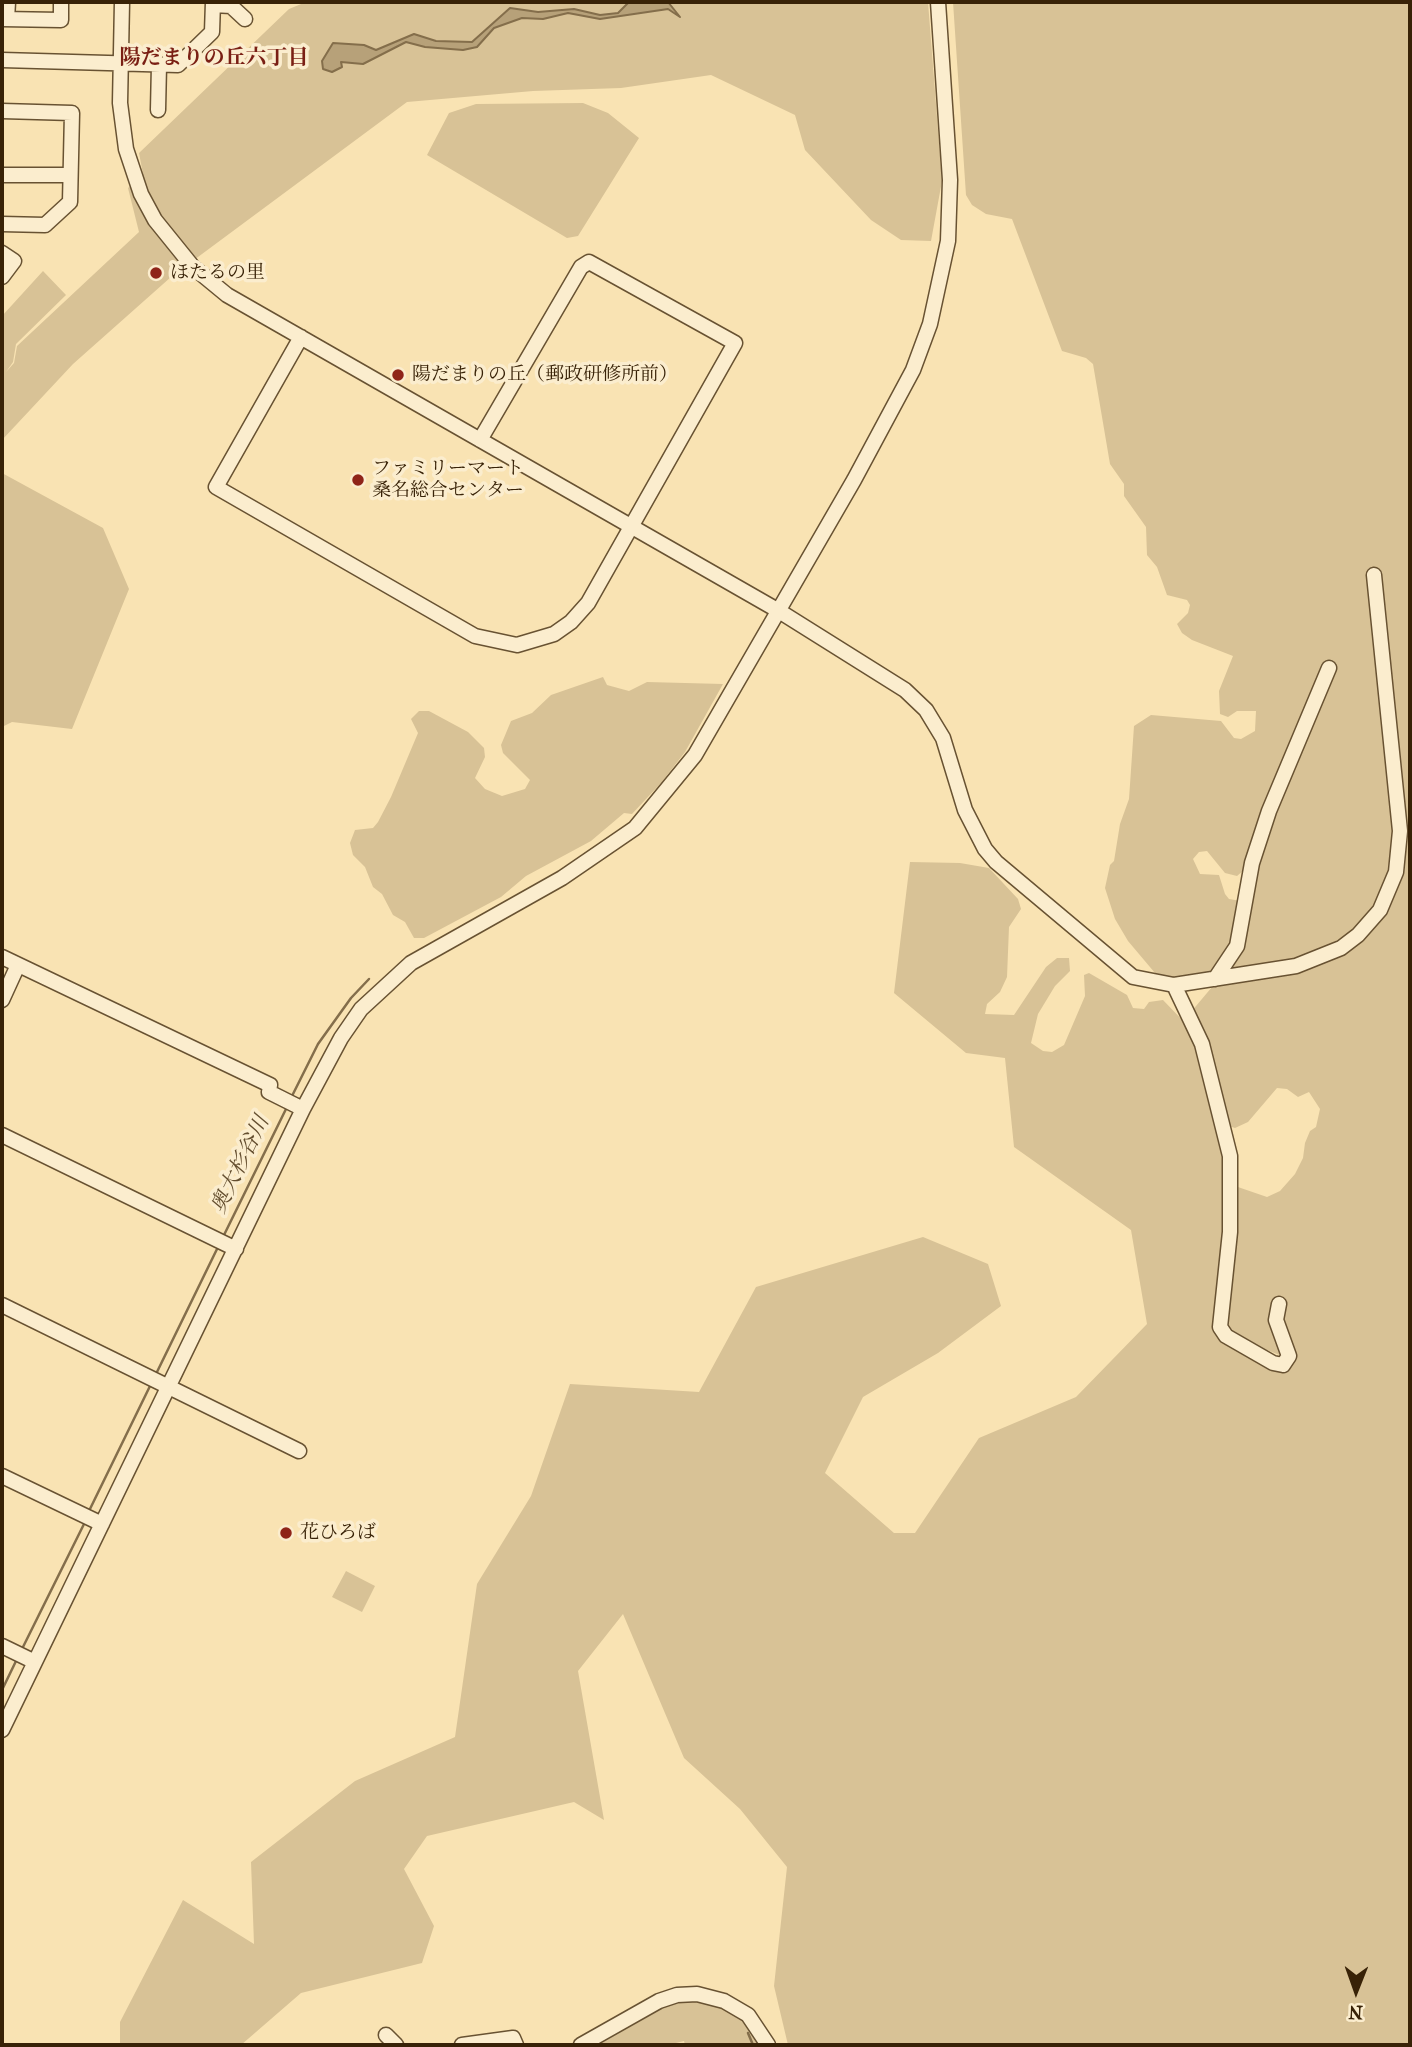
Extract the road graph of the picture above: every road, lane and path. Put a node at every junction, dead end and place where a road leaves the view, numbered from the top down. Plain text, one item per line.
1 (8, 2) edge
2 (61, 2) edge
3 (122, 2) edge
4 (938, 2) edge
5 (213, 3) edge
6 (4, 19) edge
7 (245, 19) dead end
8 (2, 60) edge
9 (121, 63) junction
10 (159, 65) junction
11 (158, 110) dead end
12 (2, 111) edge
13 (2, 175) edge
14 (71, 175) junction
15 (2, 224) edge
16 (2, 253) edge
17 (2, 276) edge
18 (301, 337) junction
19 (480, 440) junction
20 (632, 527) junction
21 (1374, 575) dead end
22 (779, 611) junction
23 (1329, 668) dead end
24 (2, 957) edge
25 (18, 965) junction
26 (1215, 979) junction
27 (1174, 985) junction
28 (2, 999) edge
29 (303, 1110) junction
30 (2, 1135) edge
31 (236, 1249) junction
32 (1279, 1304) dead end
33 (2, 1305) edge
34 (169, 1387) junction
35 (299, 1451) dead end
36 (2, 1476) edge
37 (102, 1524) junction
38 (2, 1646) edge
39 (35, 1662) junction
40 (2, 1730) edge
41 (462, 2045) edge
42 (516, 2045) edge
43 (581, 2045) edge
44 (768, 2045) edge

1 - 6 street
2 - 6 street
3 - 9 street
4 - 22 street
5 - 7 street
5 - 10 street
8 - 9 street
9 - 10 street
9 - 18 street
10 - 11 street
12 - 14 street
13 - 14 street
14 - 15 street
16 - 17 street
18 - 19 street
18 - 20 street
19 - 20 street
19 - 20 street
20 - 22 street
21 - 26 street
22 - 27 street
22 - 29 street
23 - 26 street
24 - 25 street
25 - 28 street
25 - 29 street
26 - 27 street
27 - 32 street
29 - 31 street
30 - 31 street
31 - 34 street
33 - 34 street
34 - 35 street
34 - 37 street
36 - 37 street
37 - 39 street
38 - 39 street
39 - 40 street
41 - 42 street
43 - 44 street

